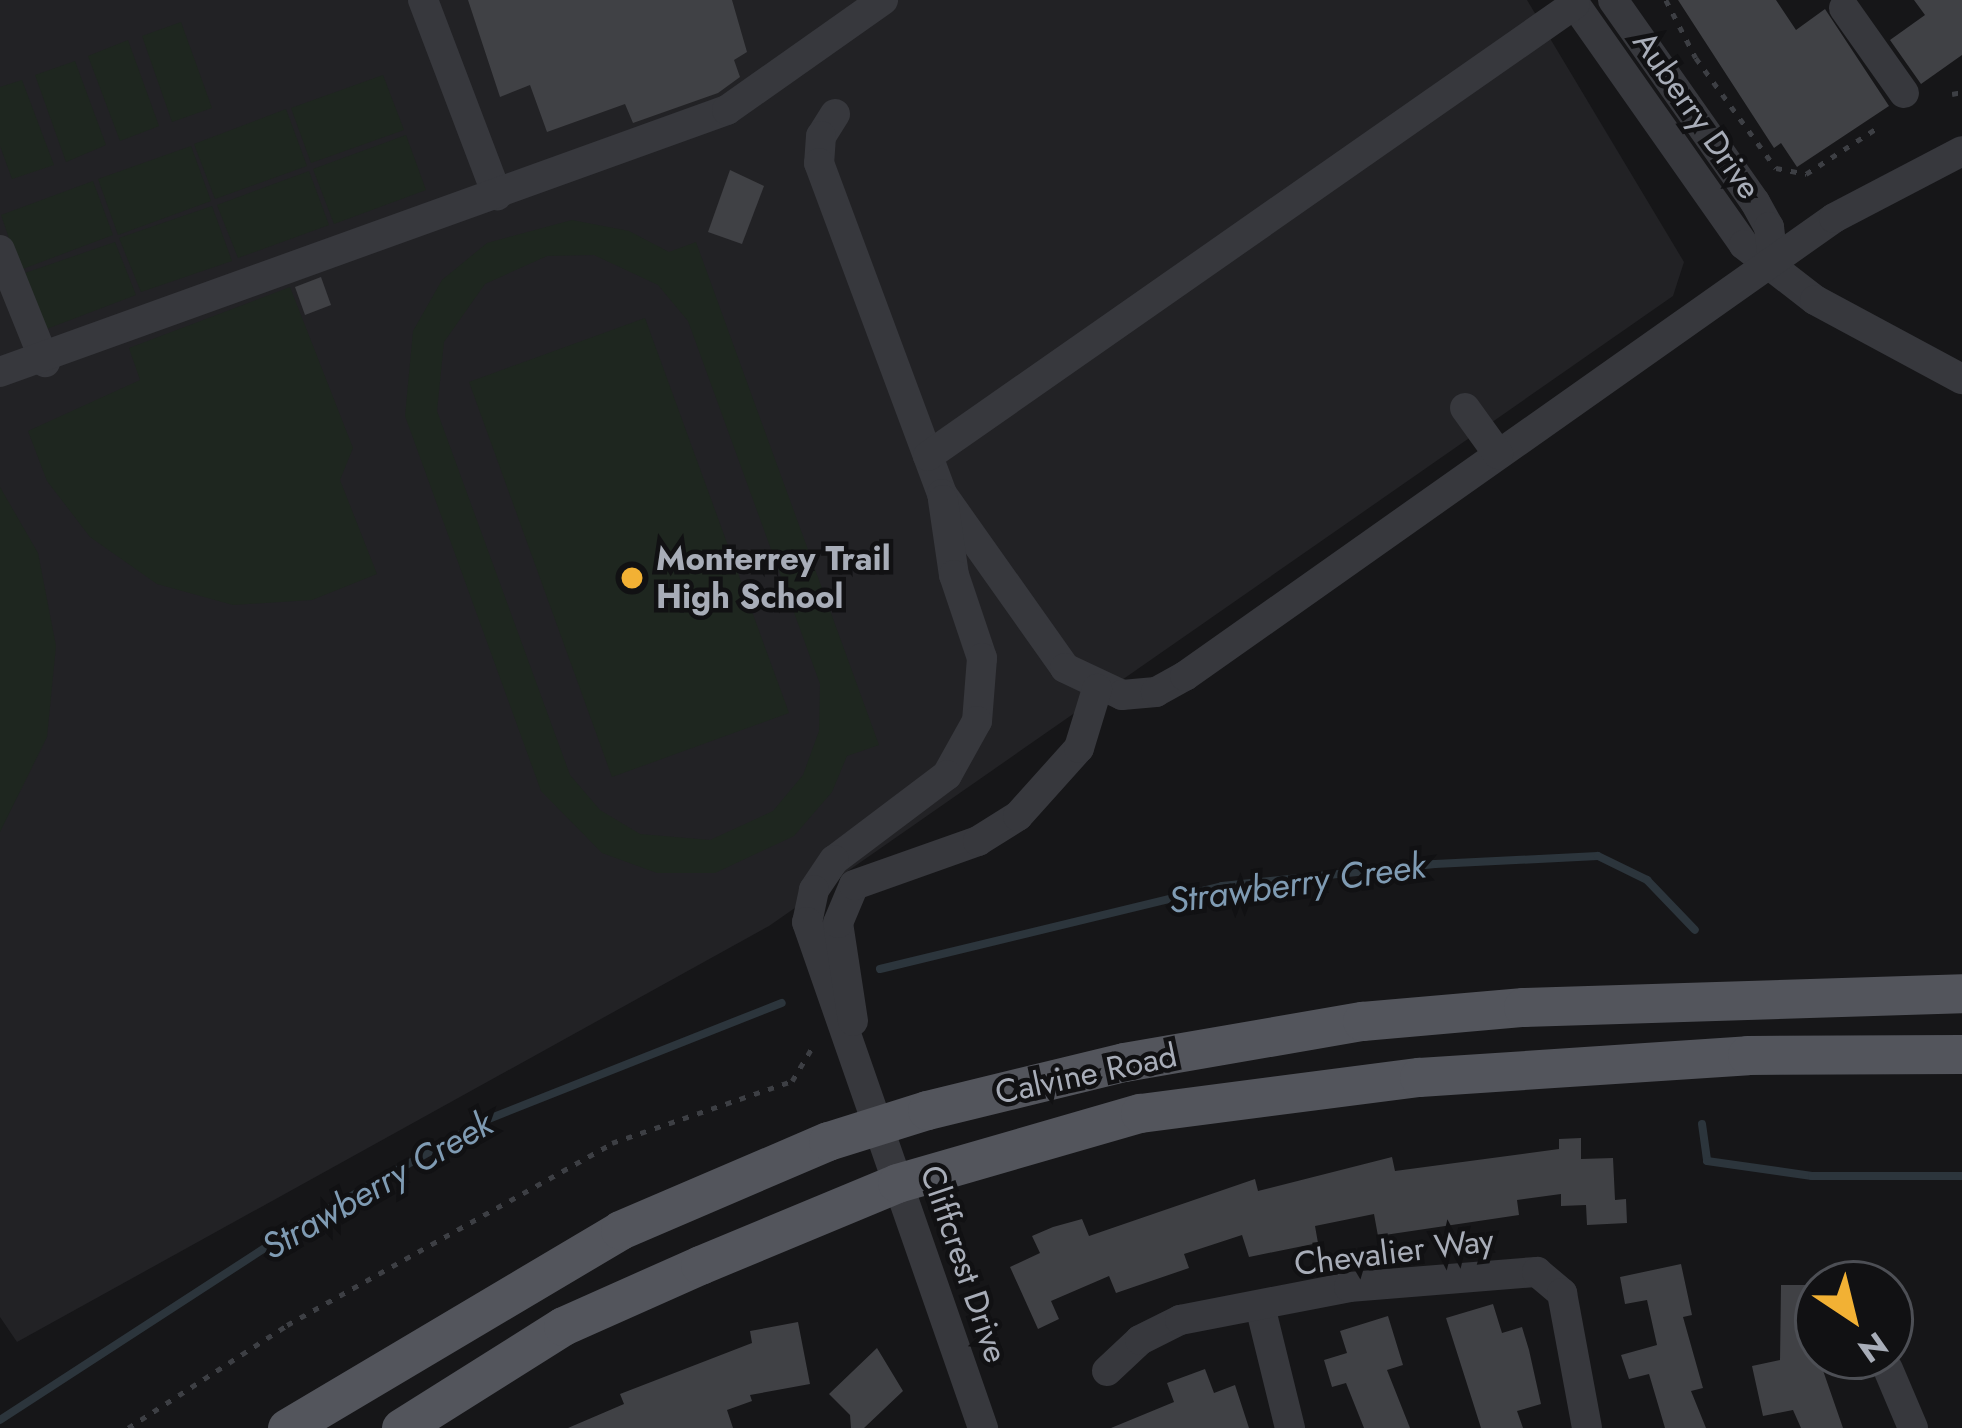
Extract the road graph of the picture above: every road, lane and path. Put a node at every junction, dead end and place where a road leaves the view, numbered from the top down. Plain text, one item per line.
1 (423, 0) edge
2 (883, 0) edge
3 (1613, 0) edge
4 (1666, 0) edge
5 (1573, 2) edge
6 (1846, 3) edge
7 (1962, 92) edge
8 (1904, 93) dead end
9 (1952, 94) dead end
10 (835, 114) dead end
11 (1880, 126) dead end
12 (1962, 151) edge
13 (496, 195) junction
14 (0, 250) edge
15 (1773, 260) junction
16 (46, 362) junction
17 (0, 373) edge
18 (1962, 379) edge
19 (1465, 408) dead end
20 (1498, 454) junction
21 (928, 456) junction
22 (942, 494) junction
23 (1097, 688) junction
24 (1962, 993) edge
25 (813, 1046) dead end
26 (1962, 1054) edge
27 (861, 1075) junction
28 (877, 1123) junction
29 (897, 1183) junction
30 (1260, 1306) junction
31 (1107, 1371) dead end
32 (1893, 1380) edge
33 (128, 1428) edge
34 (286, 1428) edge
35 (401, 1428) edge
36 (983, 1428) edge
37 (1290, 1428) edge
38 (1587, 1428) edge
39 (1913, 1428) edge

1 - 13 street
2 - 13 street
3 - 15 street, Auberry Drive
4 - 11 path
5 - 15 street, Auberry Drive
5 - 21 street
6 - 8 street
7 - 9 path
10 - 21 street
12 - 15 street
13 - 16 street
14 - 16 street
15 - 18 street, Auberry Drive
15 - 20 street
16 - 17 street
19 - 20 street
20 - 23 street
21 - 22 street
22 - 23 street
22 - 27 street
23 - 27 street
24 - 28 main road, Calvine Road
25 - 33 path
26 - 29 main road, Calvine Road
27 - 28 street, Cliffcrest Drive
28 - 29 street, Cliffcrest Drive
28 - 34 main road, Calvine Road
29 - 35 main road, Calvine Road
29 - 36 street, Cliffcrest Drive
30 - 31 street, Chevalier Way
30 - 37 street
30 - 38 street, Chevalier Way
32 - 39 street

